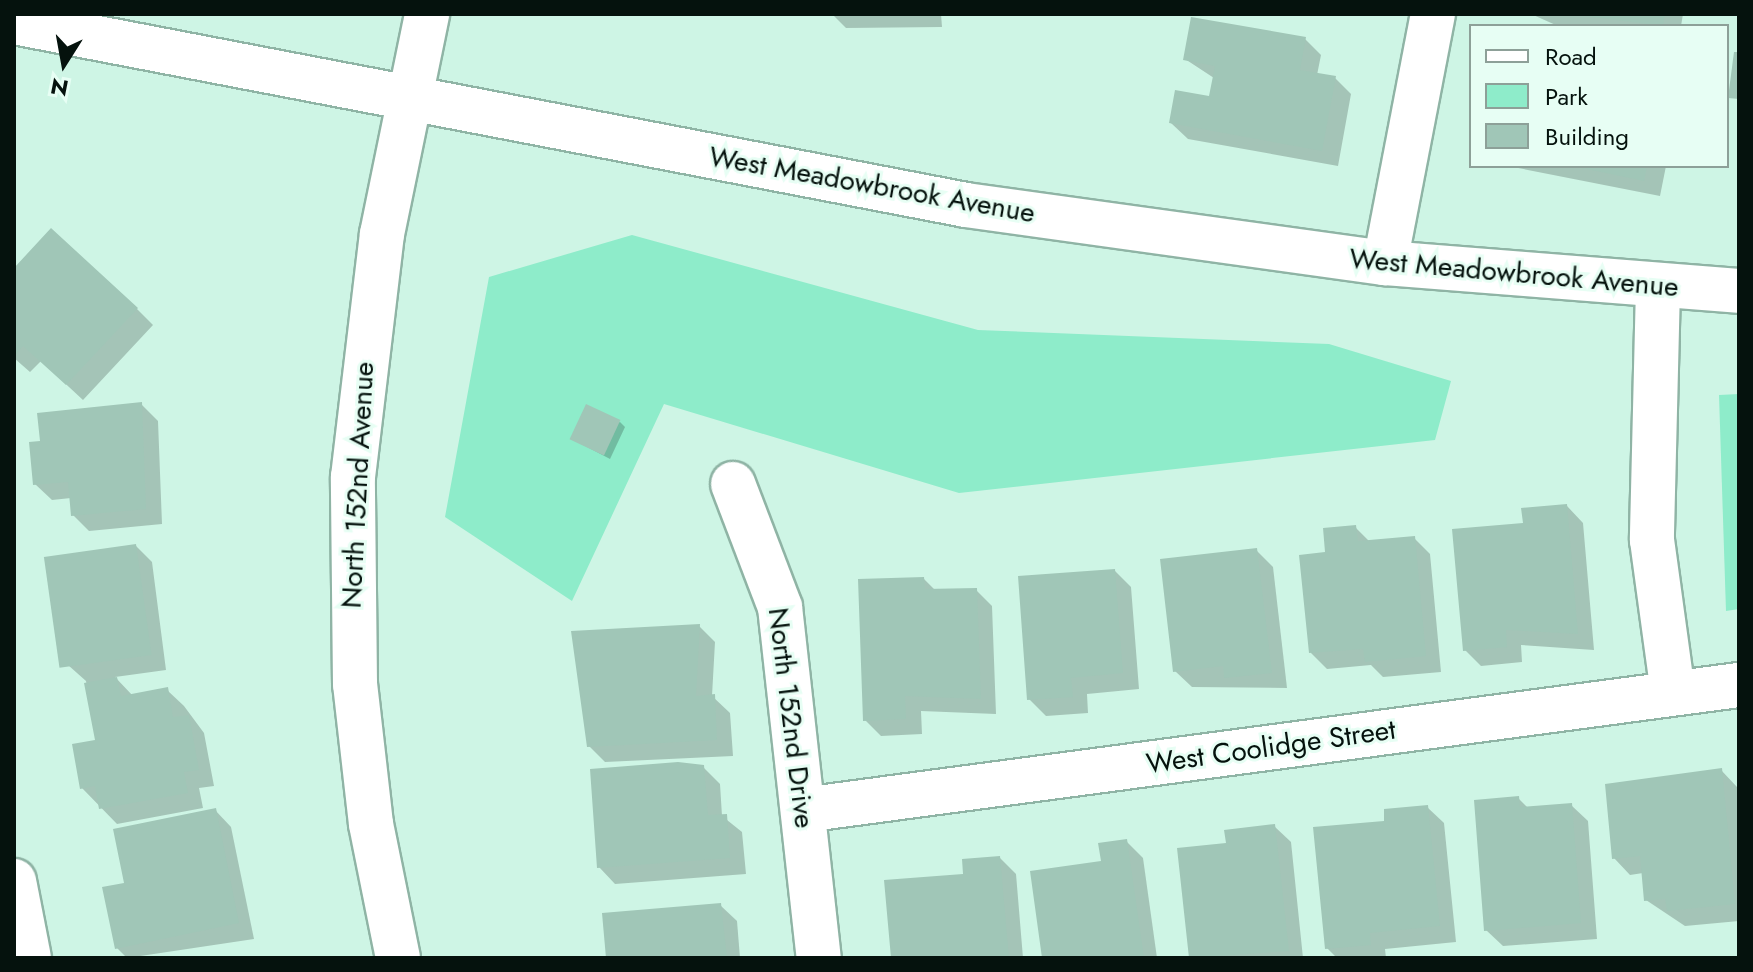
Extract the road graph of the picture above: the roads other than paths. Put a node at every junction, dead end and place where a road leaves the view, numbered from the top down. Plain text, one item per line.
1 (427, 14) edge
2 (1433, 14) edge
3 (14, 22) edge
4 (407, 98) junction
5 (1385, 263) junction
6 (1658, 287) junction
7 (1739, 291) edge
8 (733, 484) dead end
9 (1739, 685) edge
10 (1673, 693) junction
11 (803, 810) junction
12 (14, 881) edge
13 (22, 941) edge
14 (398, 958) edge
15 (819, 958) edge

1 - 4 street, North 152nd Avenue
2 - 5 street
3 - 4 street, West Meadowbrook Avenue
4 - 5 street, West Meadowbrook Avenue
4 - 14 street, North 152nd Avenue
5 - 6 street, West Meadowbrook Avenue
6 - 7 street, West Meadowbrook Avenue
6 - 10 street
8 - 11 street, North 152nd Drive
9 - 10 street, West Coolidge Street
10 - 11 street, West Coolidge Street
11 - 15 street, North 152nd Drive
12 - 13 street

